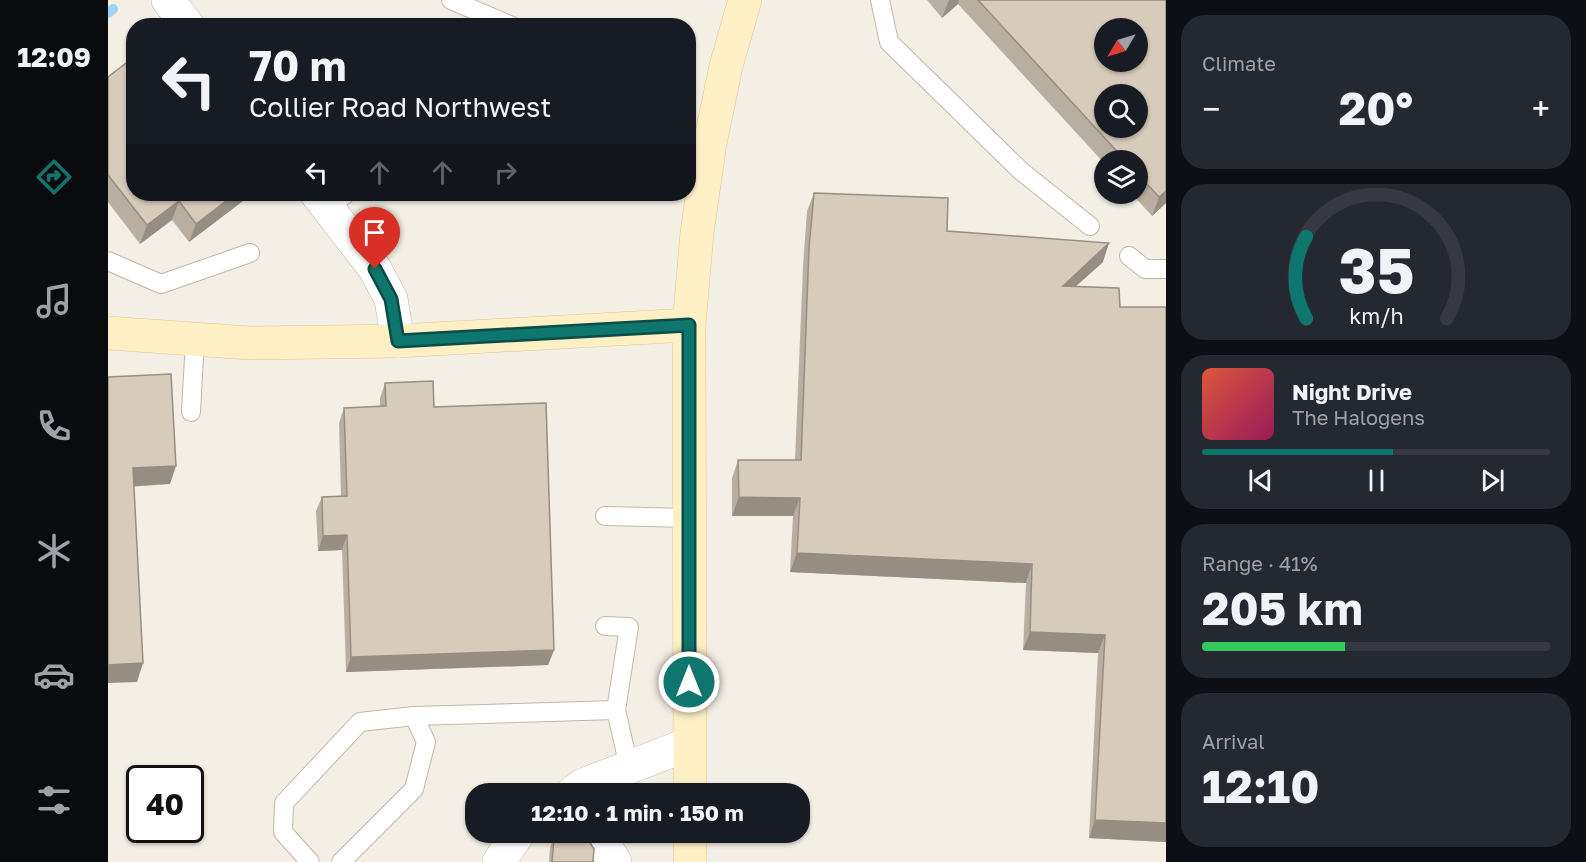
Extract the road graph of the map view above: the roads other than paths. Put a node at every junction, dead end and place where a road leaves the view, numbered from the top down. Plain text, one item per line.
1 (168, 0) edge
2 (452, 0) edge
3 (745, 0) edge
4 (880, 0) edge
5 (182, 18) edge
6 (494, 18) edge
7 (332, 201) edge
8 (1090, 226) dead end
9 (250, 253) dead end
10 (1129, 256) dead end
11 (108, 261) edge
12 (1166, 269) edge
13 (689, 325) junction
14 (108, 333) edge
15 (195, 339) junction
16 (398, 341) junction
17 (191, 412) dead end
18 (604, 516) dead end
19 (689, 518) junction
20 (605, 626) dead end
21 (616, 710) junction
22 (414, 716) junction
23 (689, 744) junction
24 (629, 767) junction
25 (588, 783) edge
26 (690, 783) edge
27 (512, 843) edge
28 (603, 843) edge
29 (690, 843) edge
30 (310, 862) edge
31 (341, 862) edge
32 (499, 862) edge
33 (615, 862) edge
34 (690, 862) edge

1 - 5 street
2 - 6 lane
3 - 13 street
4 - 8 lane
7 - 16 street
9 - 11 lane
10 - 12 lane
13 - 16 street
13 - 19 street
14 - 15 street
15 - 16 street
15 - 17 lane
18 - 19 lane
19 - 23 street
20 - 21 lane
21 - 22 lane
21 - 24 lane
22 - 30 lane
22 - 31 lane
23 - 24 street
23 - 26 street
24 - 25 street
27 - 32 street
28 - 33 street
29 - 34 street

